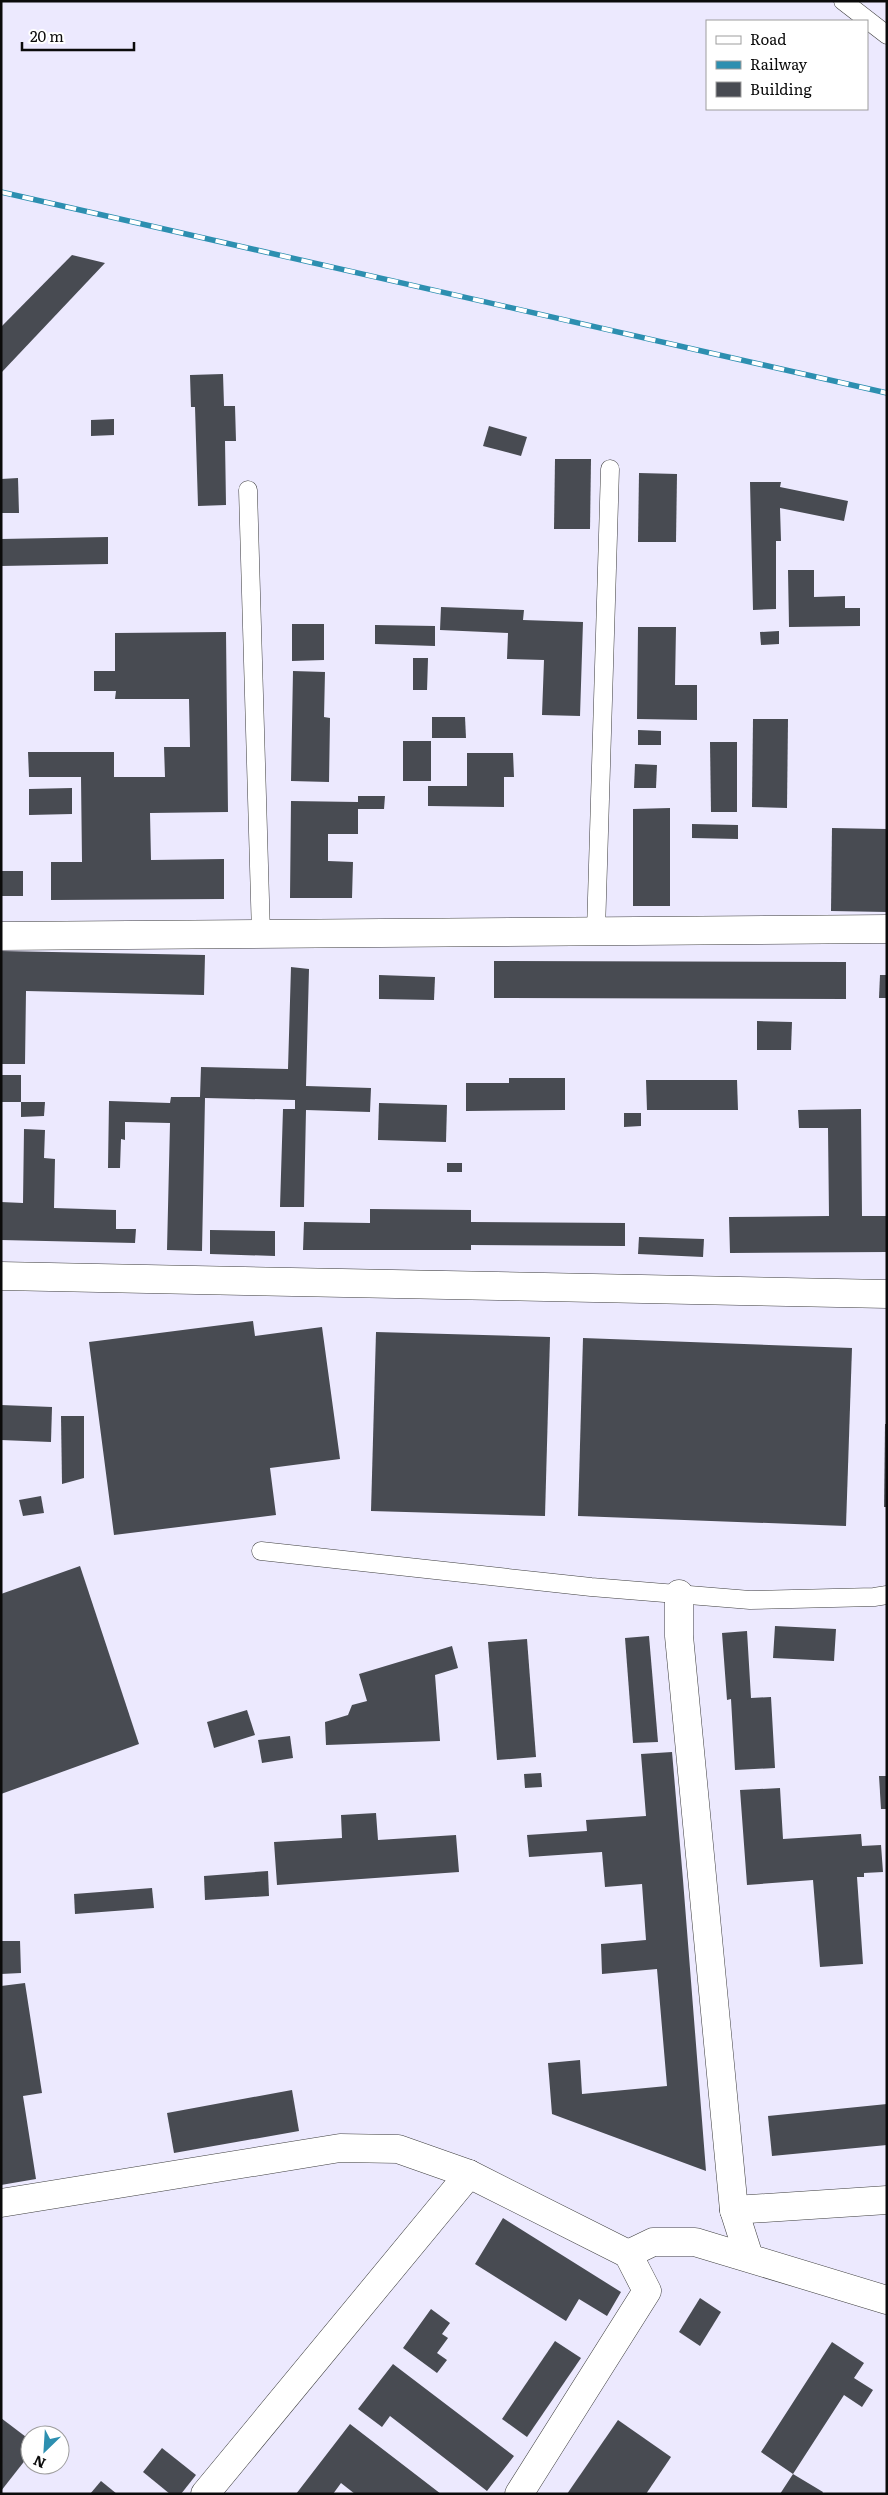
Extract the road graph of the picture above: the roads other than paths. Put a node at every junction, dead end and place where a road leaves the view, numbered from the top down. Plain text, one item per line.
1 (843, 1) edge
2 (868, 20) edge
3 (868, 20) edge
4 (887, 35) edge
5 (610, 469) dead end
6 (248, 490) dead end
7 (887, 929) edge
8 (596, 931) junction
9 (261, 934) junction
10 (1, 936) edge
11 (1, 1276) edge
12 (887, 1294) edge
13 (261, 1551) dead end
14 (679, 1594) junction
15 (887, 1594) edge
16 (469, 2174) junction
17 (887, 2200) edge
18 (1, 2202) edge
19 (734, 2210) junction
20 (628, 2254) junction
21 (749, 2257) junction
22 (887, 2300) edge
23 (205, 2494) edge
24 (519, 2494) edge

1 - 2 lane
3 - 4 lane
5 - 8 lane
6 - 9 lane
7 - 8 street
8 - 9 street
9 - 10 street
11 - 12 street
13 - 14 lane
14 - 15 lane
14 - 19 street
16 - 18 street
16 - 20 street
16 - 23 street
17 - 19 street
19 - 21 street
20 - 21 street
20 - 24 street
21 - 22 street

